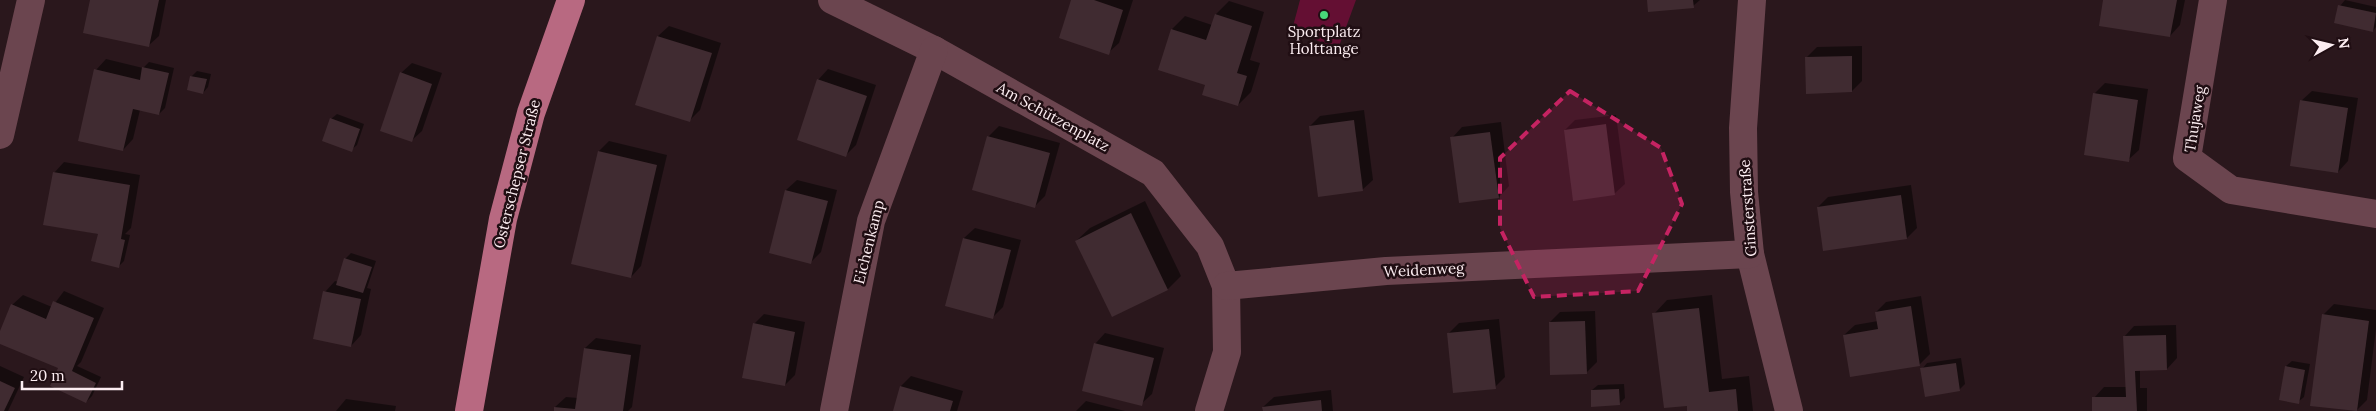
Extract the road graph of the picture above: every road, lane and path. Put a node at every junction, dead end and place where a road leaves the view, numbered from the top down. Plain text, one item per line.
1 (31, 0) edge
2 (571, 0) edge
3 (832, 0) edge
4 (1752, 0) edge
5 (2213, 0) edge
6 (934, 50) junction
7 (0, 135) edge
8 (2376, 214) edge
9 (1750, 254) junction
10 (1226, 286) junction
11 (469, 411) edge
12 (834, 411) edge
13 (1209, 411) edge
14 (1789, 411) edge

1 - 7 street
2 - 11 main road, Osterschepser Straße
3 - 6 street, Am Schützenplatz
4 - 9 street, Ginsterstraße
5 - 8 street, Thujaweg
6 - 10 street, Am Schützenplatz
6 - 12 street, Eichenkamp
9 - 10 street, Weidenweg
9 - 14 street, Ginsterstraße
10 - 13 street

